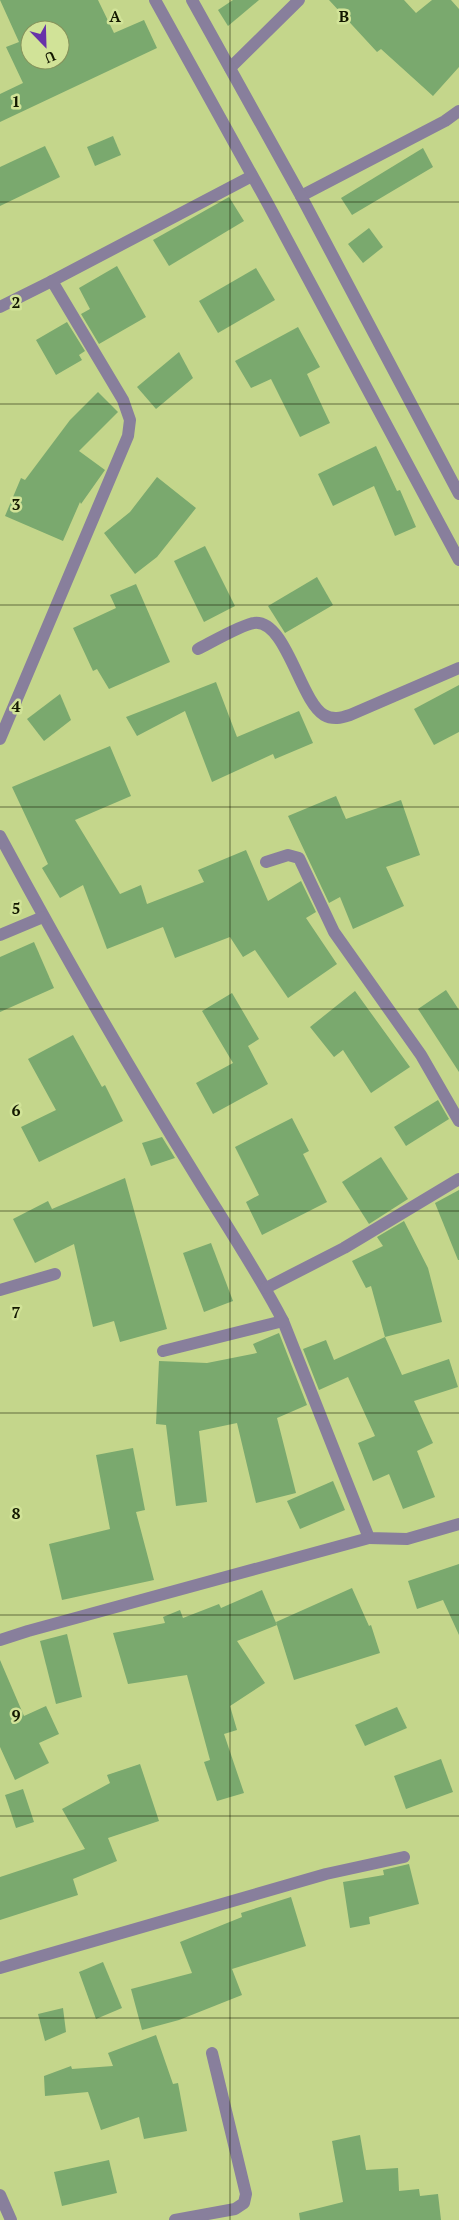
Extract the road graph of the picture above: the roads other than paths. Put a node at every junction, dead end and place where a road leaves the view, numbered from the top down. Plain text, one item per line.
1 (155, 0) edge
2 (192, 0) edge
3 (299, 0) edge
4 (230, 68) junction
5 (459, 111) edge
6 (252, 176) junction
7 (301, 196) junction
8 (52, 281) junction
9 (0, 307) edge
10 (459, 494) edge
11 (459, 560) edge
12 (198, 649) dead end
13 (459, 668) edge
14 (0, 739) edge
15 (0, 836) edge
16 (266, 862) dead end
17 (43, 917) junction
18 (0, 934) edge
19 (459, 1121) edge
20 (459, 1179) edge
21 (55, 1274) dead end
22 (266, 1288) junction
23 (0, 1290) edge
24 (283, 1321) junction
25 (164, 1351) dead end
26 (459, 1524) edge
27 (370, 1538) junction
28 (0, 1640) edge
29 (404, 1857) dead end
30 (0, 1968) edge
31 (212, 2053) dead end
32 (0, 2195) edge
33 (12, 2220) edge
34 (175, 2220) edge

1 - 6 street
2 - 4 street
3 - 4 street
4 - 7 street
5 - 7 street
6 - 8 street
6 - 11 street
7 - 10 street
8 - 9 street
8 - 14 street
12 - 13 street
15 - 17 street
16 - 19 street
17 - 18 street
17 - 22 street
20 - 22 street
21 - 23 street
22 - 24 street
24 - 25 street
24 - 27 street
26 - 27 street
27 - 28 street
29 - 30 street
31 - 34 street
32 - 33 street

